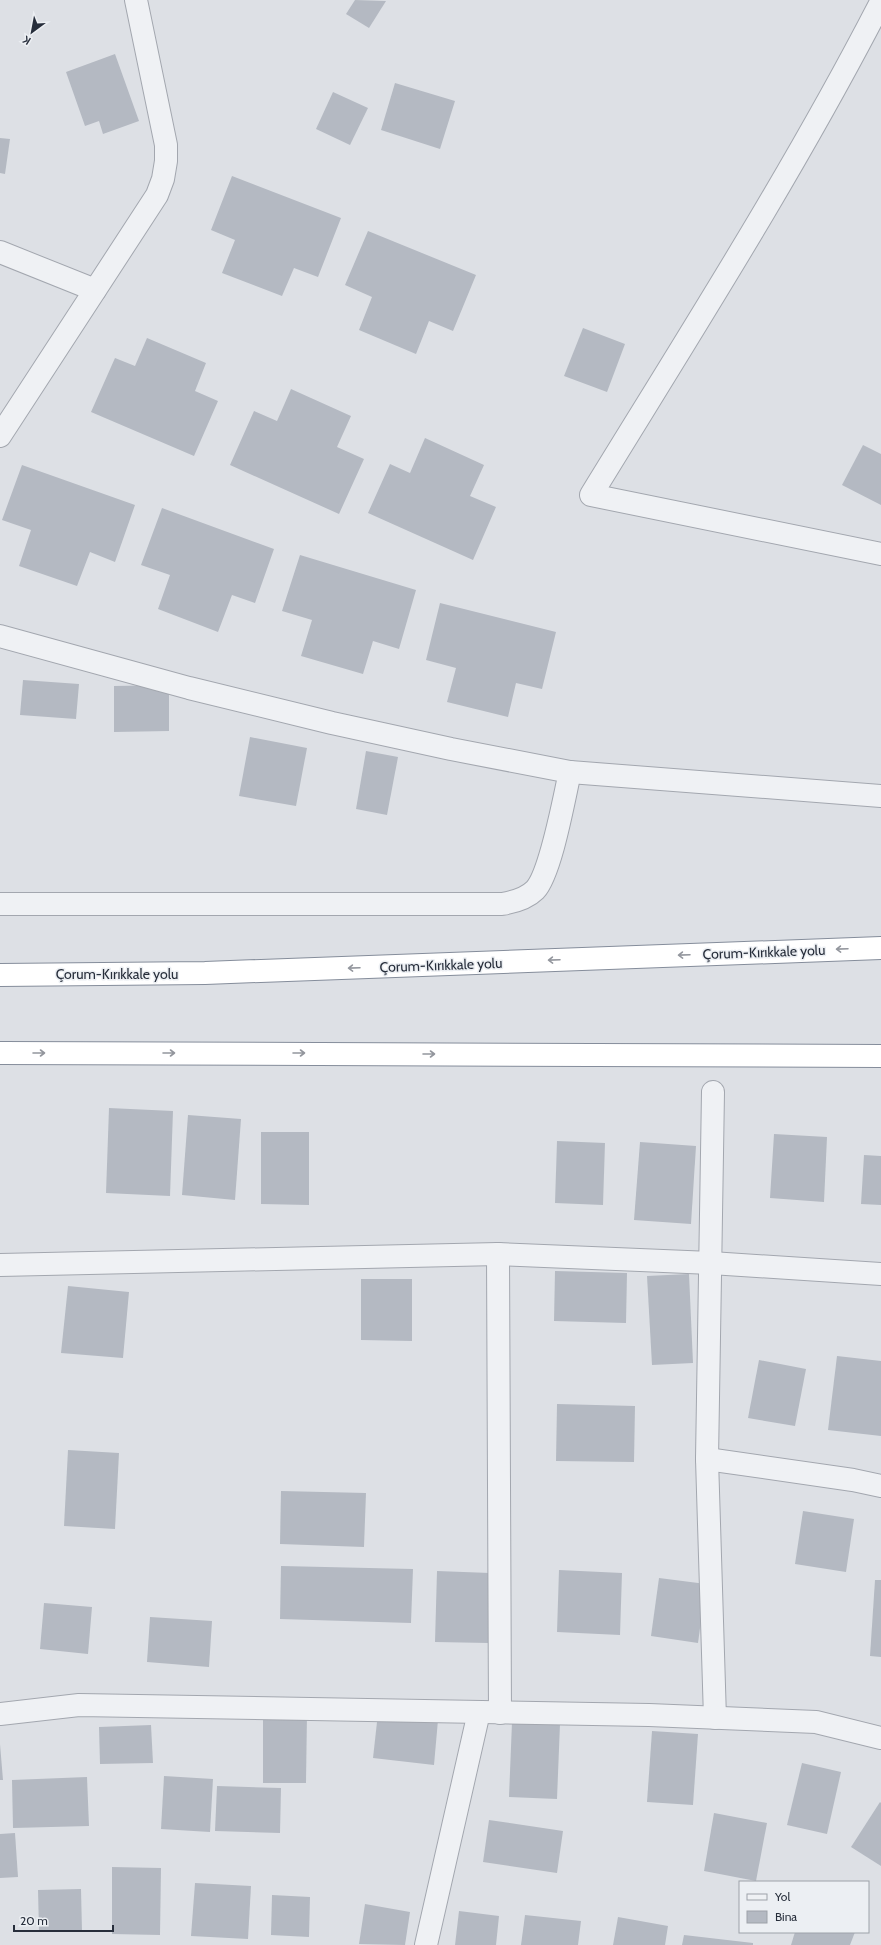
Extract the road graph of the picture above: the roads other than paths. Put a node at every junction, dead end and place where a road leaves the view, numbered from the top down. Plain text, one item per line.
1 (136, 0) edge
2 (881, 2) edge
3 (0, 252) edge
4 (96, 290) junction
5 (0, 436) edge
6 (881, 554) edge
7 (0, 636) edge
8 (570, 772) junction
9 (881, 796) edge
10 (0, 904) edge
11 (881, 948) edge
12 (0, 975) edge
13 (0, 1053) edge
14 (881, 1056) edge
15 (713, 1092) dead end
16 (498, 1254) junction
17 (710, 1263) junction
18 (0, 1265) edge
19 (881, 1274) edge
20 (707, 1459) junction
21 (881, 1486) edge
22 (489, 1712) junction
23 (0, 1714) edge
24 (715, 1718) junction
25 (881, 1738) edge
26 (426, 1945) edge

1 - 4 street
2 - 6 street
3 - 4 street
4 - 5 street
7 - 8 street
8 - 9 street
8 - 10 street
11 -> 12 highway, Çorum-Kırıkkale yolu
13 -> 14 highway
15 - 17 street
16 - 17 street
16 - 18 street
16 - 22 street
17 - 19 street
17 - 20 street
20 - 21 street
20 - 24 street
22 - 23 street
22 - 24 street
22 - 26 street
24 - 25 street

